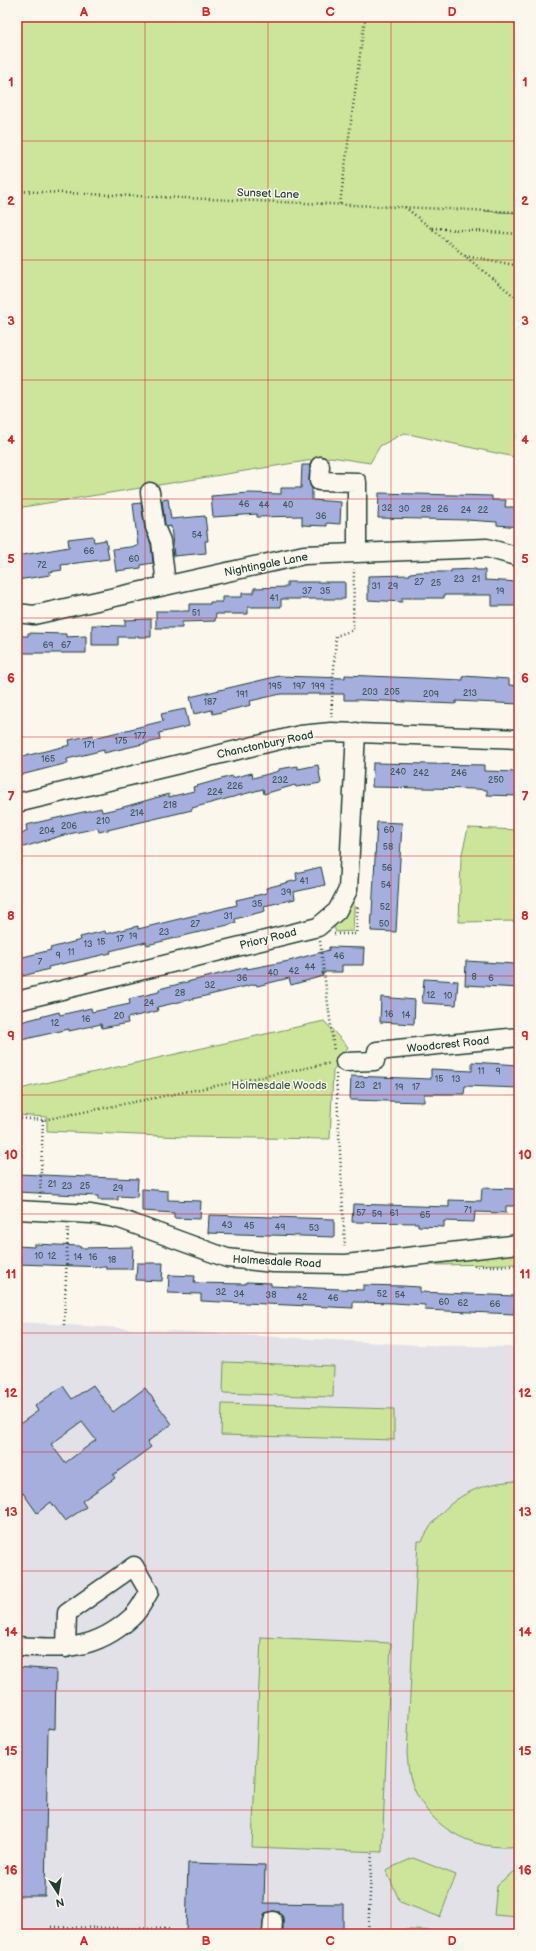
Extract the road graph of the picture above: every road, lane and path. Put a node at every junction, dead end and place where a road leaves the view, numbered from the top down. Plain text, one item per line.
1 (365, 17) edge
2 (17, 191) edge
3 (340, 204) junction
4 (405, 207) junction
5 (519, 212) edge
6 (431, 228) junction
7 (519, 234) edge
8 (464, 254) junction
9 (519, 266) edge
10 (519, 300) edge
11 (320, 466) dead end
12 (150, 492) dead end
13 (356, 552) junction
14 (519, 557) edge
15 (166, 585) junction
16 (17, 613) edge
17 (331, 732) junction
18 (356, 732) junction
19 (519, 739) edge
20 (17, 803) edge
21 (318, 927) junction
22 (17, 1001) edge
23 (519, 1036) edge
24 (340, 1062) junction
25 (17, 1118) edge
26 (43, 1120) junction
27 (17, 1210) edge
28 (40, 1211) junction
29 (69, 1212) junction
30 (519, 1244) edge
31 (346, 1264) junction
32 (64, 1325) dead end
33 (17, 1646) edge
34 (66, 1648) junction
35 (372, 1852) dead end
36 (51, 1934) edge
37 (169, 1934) edge
38 (368, 1934) edge

1 - 3 path
2 - 3 path, Sunset Lane
3 - 4 path, Sunset Lane
4 - 5 path, Sunset Lane
4 - 6 path
6 - 7 path
6 - 8 path
8 - 9 path
8 - 10 path
11 - 13 street
12 - 15 street
13 - 14 street, Nightingale Lane
13 - 15 street, Nightingale Lane
13 - 17 path
15 - 16 street, Nightingale Lane
17 - 18 street, Chanctonbury Road
17 - 20 street, Chanctonbury Road
18 - 19 street, Chanctonbury Road
18 - 21 street, Priory Road
21 - 22 street, Priory Road
21 - 24 path
23 - 24 street, Woodcrest Road
24 - 26 path
24 - 31 path
25 - 26 path
26 - 28 path
27 - 28 street, Holmesdale Road
28 - 29 street, Holmesdale Road
29 - 31 street, Holmesdale Road
29 - 32 path
30 - 31 street, Holmesdale Road
33 - 34 street
34 - 34 street
35 - 38 path
36 - 37 path

